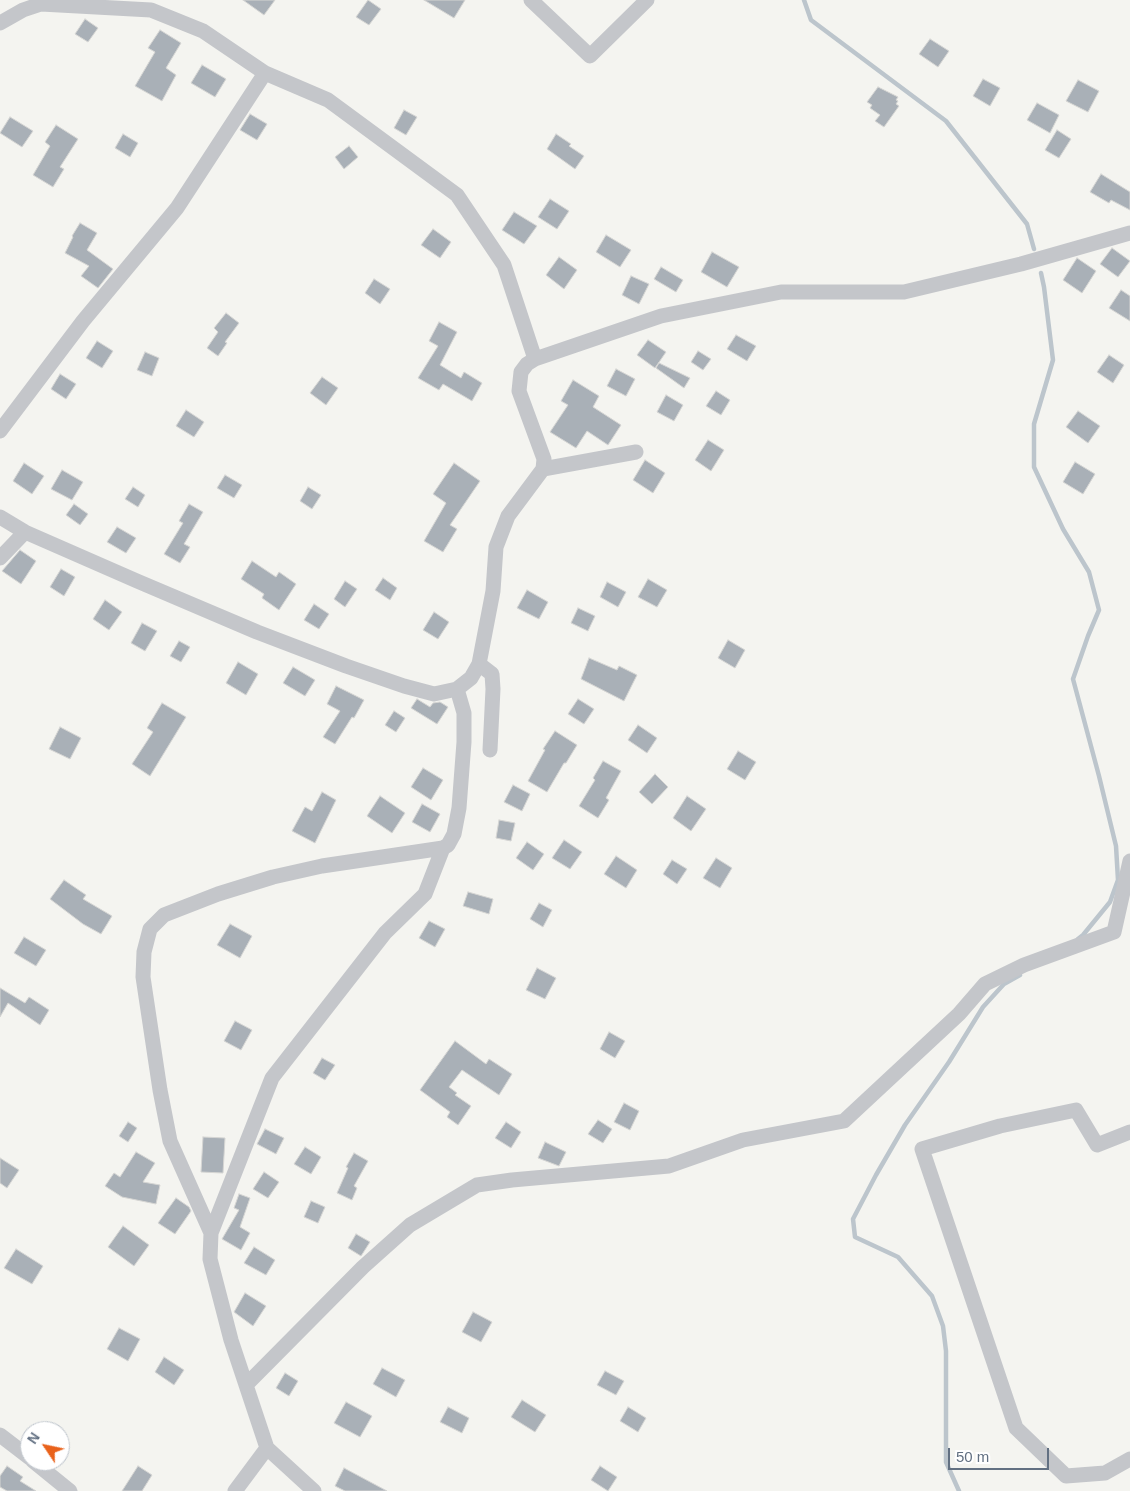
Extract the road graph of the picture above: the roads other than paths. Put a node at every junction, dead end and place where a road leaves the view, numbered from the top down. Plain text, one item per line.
1 (531, 0) edge
2 (647, 0) edge
3 (0, 23) edge
4 (265, 73) junction
5 (1130, 233) edge
6 (535, 358) junction
7 (0, 431) edge
8 (636, 452) dead end
9 (543, 469) junction
10 (0, 517) edge
11 (25, 532) junction
12 (0, 558) edge
13 (479, 664) junction
14 (457, 689) junction
15 (490, 750) dead end
16 (443, 848) junction
17 (1130, 861) edge
18 (1130, 1132) edge
19 (211, 1233) junction
20 (246, 1385) junction
21 (0, 1435) edge
22 (267, 1448) junction
23 (20, 1450) edge
24 (1130, 1459) edge
25 (45, 1471) edge
26 (70, 1491) edge
27 (235, 1491) edge
28 (314, 1491) edge

1 - 2 street
3 - 4 street
4 - 6 street
4 - 7 street
5 - 6 street
6 - 9 street
8 - 9 street
9 - 13 street
10 - 11 street
11 - 12 street
11 - 14 street
13 - 14 street
13 - 15 street
14 - 16 street
16 - 19 street
16 - 19 street
17 - 20 street
18 - 24 street
19 - 20 street
20 - 22 street
21 - 23 street
22 - 27 street
22 - 28 street
25 - 26 street

